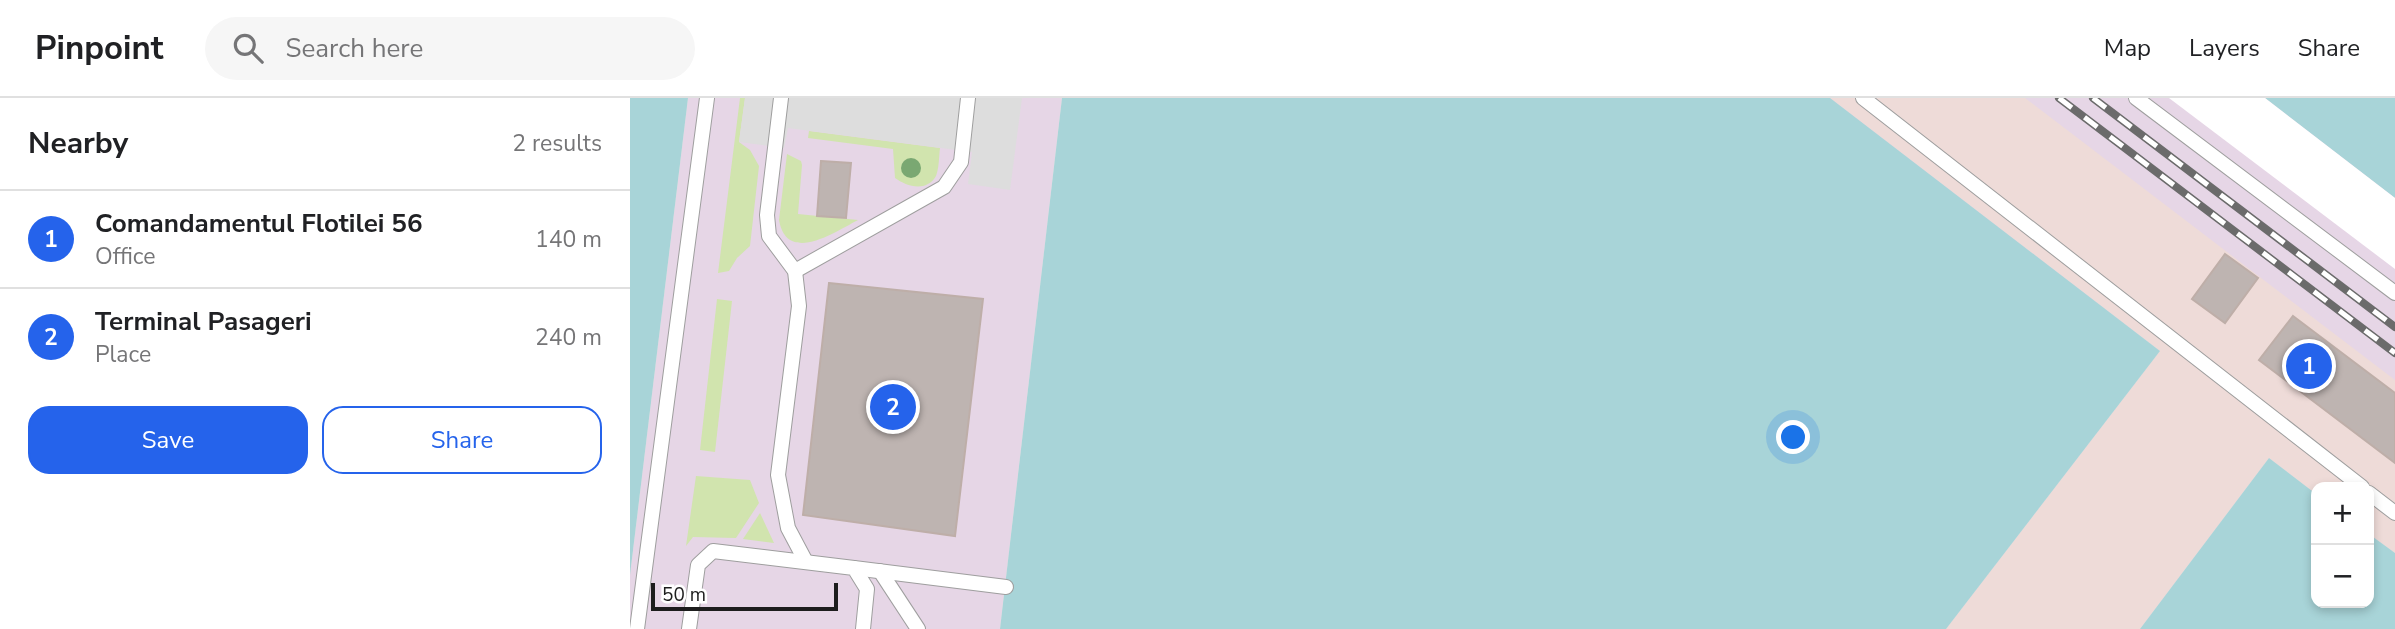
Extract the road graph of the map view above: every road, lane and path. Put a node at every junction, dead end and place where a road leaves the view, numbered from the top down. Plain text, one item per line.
1 (707, 98) edge
2 (781, 98) edge
3 (968, 98) edge
4 (1863, 98) edge
5 (2136, 98) edge
6 (795, 271) junction
7 (2395, 293) edge
8 (2356, 482) edge
9 (2374, 497) edge
10 (2395, 513) edge
11 (806, 562) junction
12 (854, 568) junction
13 (880, 572) junction
14 (1006, 587) dead end
15 (637, 629) edge
16 (689, 629) edge
17 (863, 629) edge
18 (918, 629) edge

1 - 15 lane
2 - 6 lane
3 - 6 lane
4 - 8 lane
5 - 7 lane
6 - 11 lane
9 - 10 lane
11 - 12 lane
11 - 16 lane
12 - 13 lane
12 - 17 lane
13 - 14 lane
13 - 18 lane

